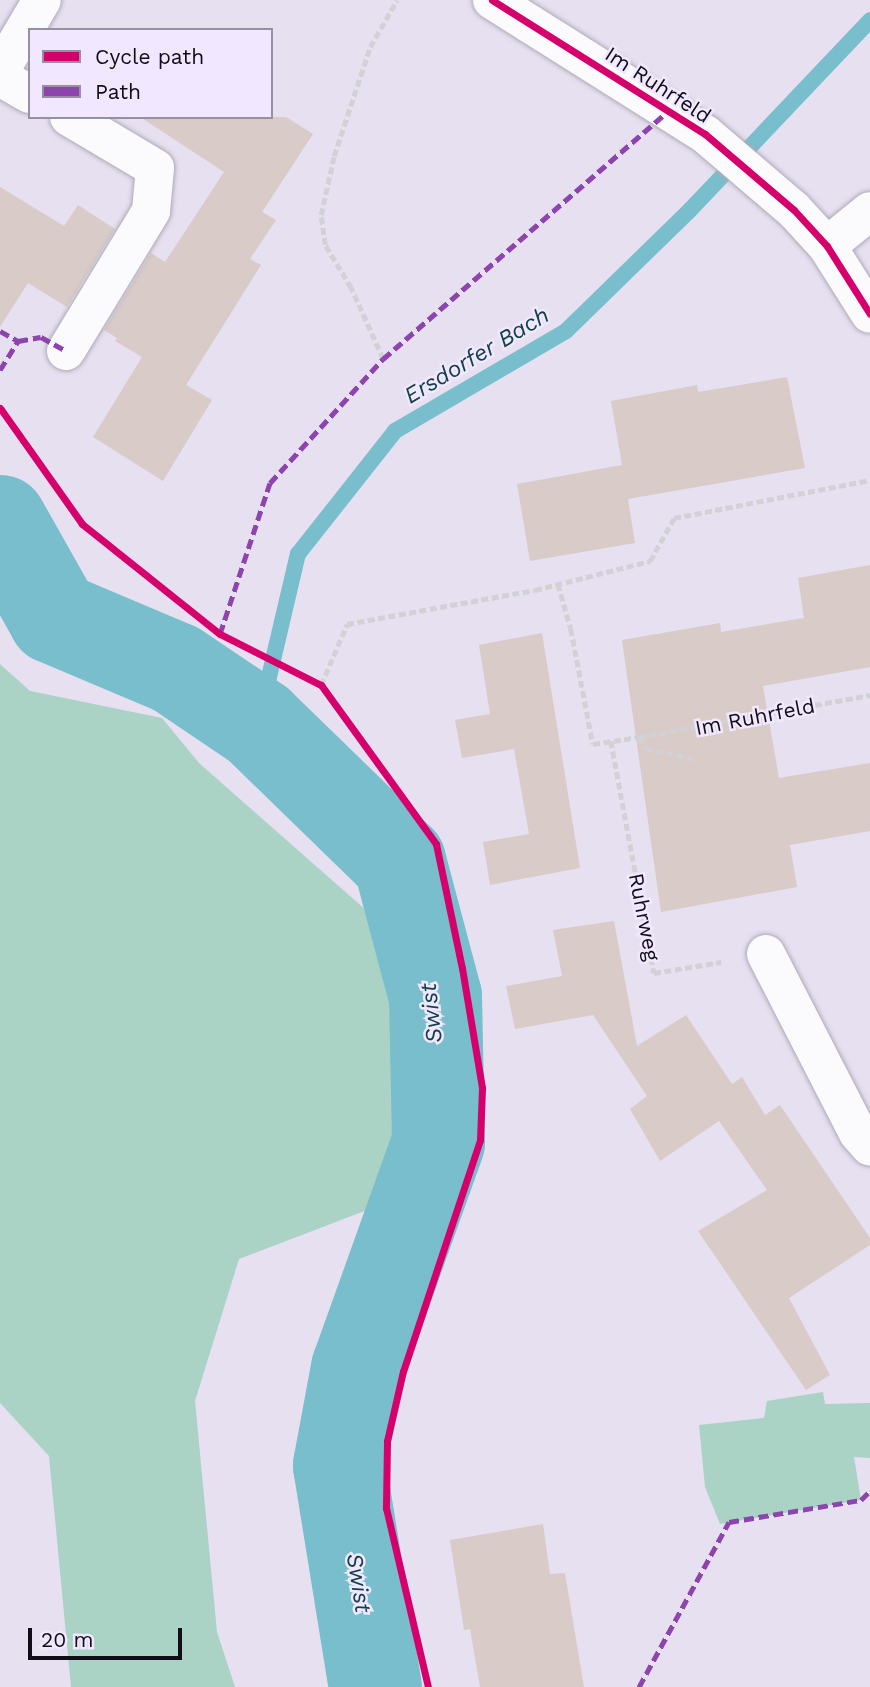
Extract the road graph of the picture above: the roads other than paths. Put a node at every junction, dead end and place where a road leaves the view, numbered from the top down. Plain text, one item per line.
1 (42, 0) edge
2 (492, 0) edge
3 (0, 71) edge
4 (0, 77) edge
5 (28, 93) edge
6 (72, 119) edge
7 (870, 211) edge
8 (827, 246) junction
9 (870, 314) edge
10 (66, 351) dead end
11 (766, 954) road end
12 (870, 1147) edge

1 - 3 street
2 - 8 street, Im Ruhrfeld
4 - 5 street
6 - 10 street
7 - 8 street
8 - 9 street, Im Ruhrfeld
11 - 12 street

